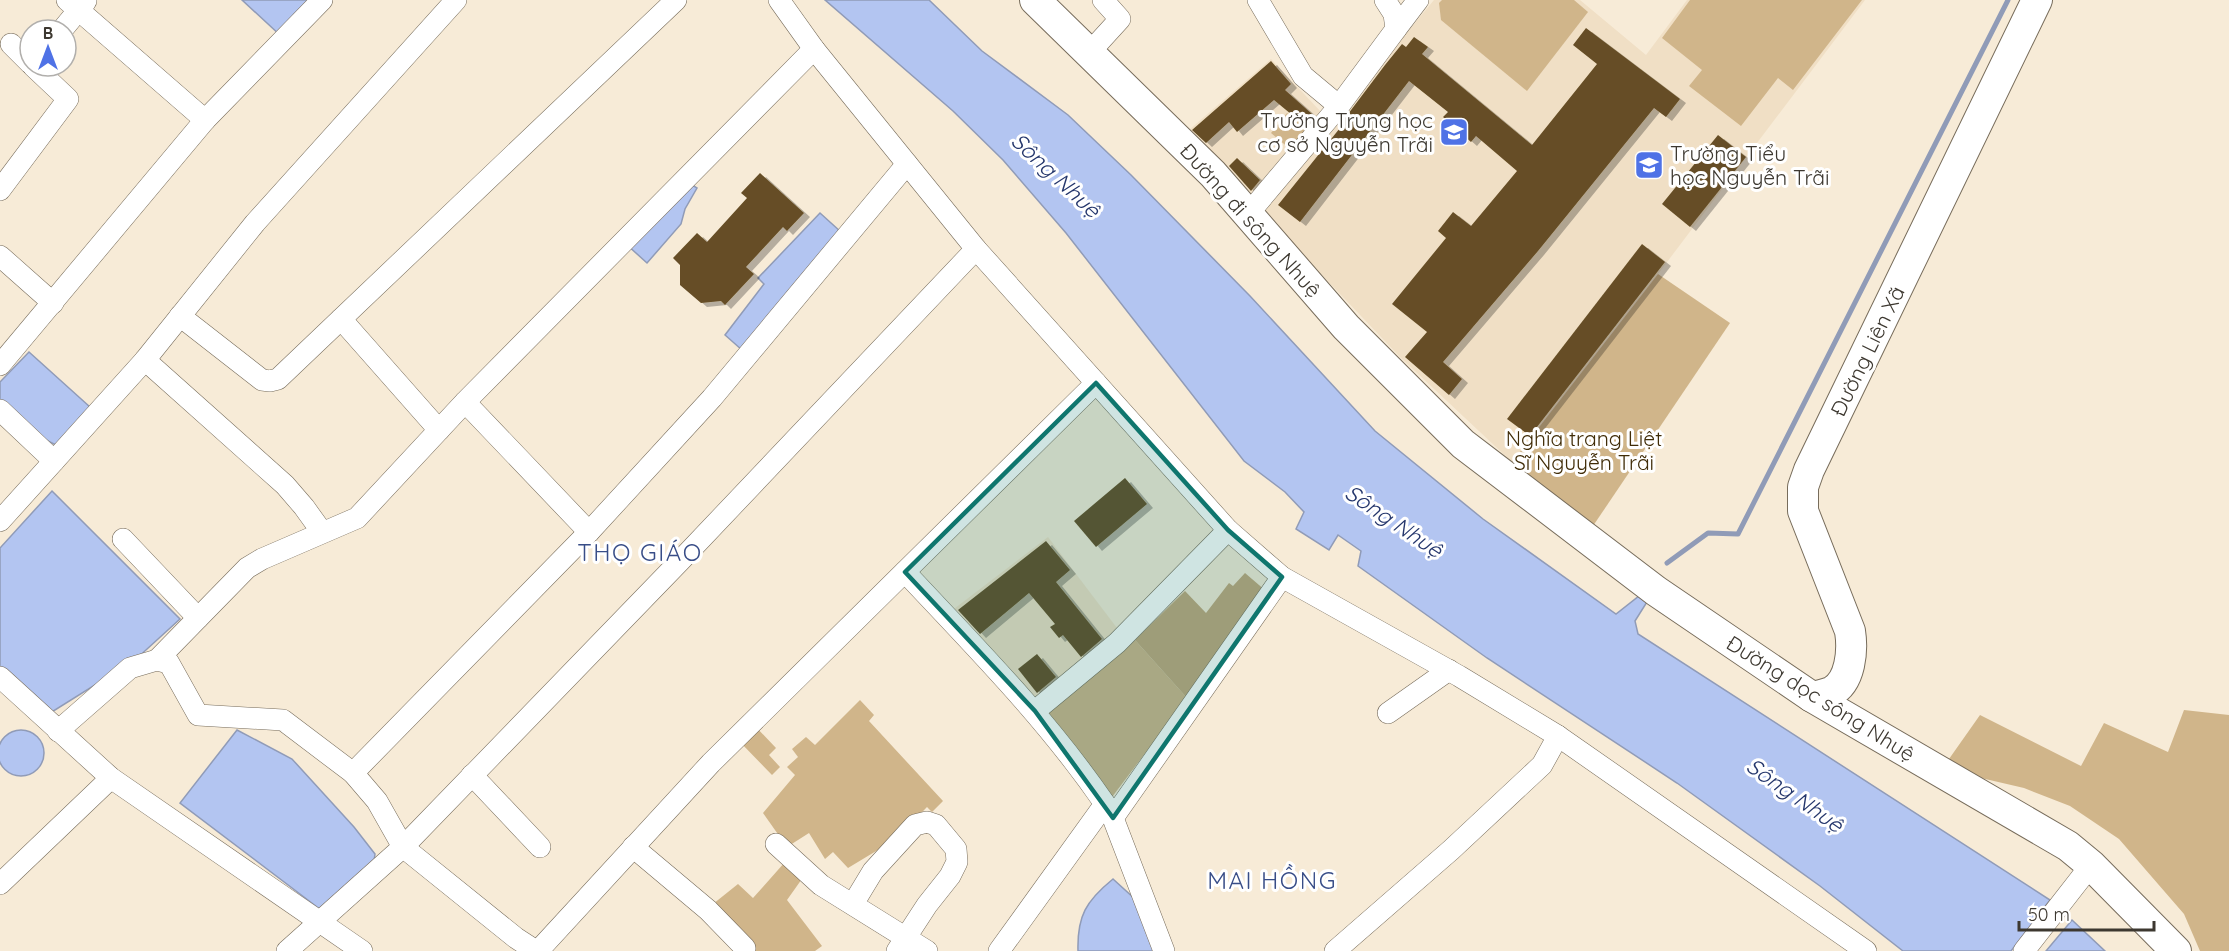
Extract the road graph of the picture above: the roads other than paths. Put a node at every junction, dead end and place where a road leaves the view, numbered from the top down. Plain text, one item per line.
1 (322, 0) edge
2 (456, 0) edge
3 (676, 0) edge
4 (779, 0) edge
5 (1035, 0) edge
6 (1103, 0) edge
7 (1258, 0) edge
8 (1385, 0) edge
9 (1418, 0) edge
10 (2037, 0) edge
11 (78, 3) edge
12 (69, 18) edge
13 (1396, 29) junction
14 (11, 44) dead end
15 (814, 49) junction
16 (18, 51) edge
17 (1089, 53) junction
18 (46, 78) edge
19 (1339, 106) junction
20 (205, 120) junction
21 (907, 164) junction
22 (0, 190) edge
23 (1249, 213) junction
24 (976, 249) junction
25 (0, 256) edge
26 (53, 303) junction
27 (180, 316) junction
28 (341, 319) junction
29 (145, 360) junction
30 (0, 365) edge
31 (1096, 383) junction
32 (465, 402) junction
33 (0, 410) edge
34 (439, 430) junction
35 (1463, 444) joint
36 (54, 461) junction
37 (0, 521) edge
38 (1228, 530) junction
39 (322, 532) junction
40 (589, 532) junction
41 (123, 539) dead end
42 (904, 572) junction
43 (1282, 577) junction
44 (198, 618) junction
45 (157, 660) junction
46 (1449, 670) junction
47 (0, 677) edge
48 (1812, 698) junction
49 (1035, 711) junction
50 (1388, 713) dead end
51 (58, 731) junction
52 (1558, 736) junction
53 (353, 772) junction
54 (472, 775) junction
55 (111, 778) junction
56 (1109, 811) junction
57 (776, 844) dead end
58 (403, 847) junction
59 (540, 847) dead end
60 (633, 847) junction
61 (2091, 866) junction
62 (0, 884) edge
63 (853, 904) junction
64 (319, 922) junction
65 (901, 944) edge
66 (745, 948) dead end
67 (287, 951) edge
68 (362, 951) edge
69 (537, 951) edge
70 (927, 951) edge
71 (999, 951) edge
72 (1164, 951) edge
73 (1335, 951) edge
74 (1866, 951) edge
75 (2024, 951) edge
76 (2176, 951) edge

1 - 20 street
2 - 27 street
3 - 28 street
4 - 15 street
5 - 17 street, Đường đi sông Nhuệ
6 - 17 street
7 - 19 street
8 - 13 street
9 - 13 street
10 - 48 street, Đường Liên Xã
11 - 12 street
11 - 20 street
13 - 19 street
14 - 16 street
15 - 21 street
15 - 32 street
17 - 23 street, Đường đi sông Nhuệ
18 - 22 street
19 - 23 street
20 - 26 street
21 - 24 street
21 - 40 street
23 - 35 street, Đường đi sông Nhuệ
24 - 31 street
24 - 54 street
25 - 26 street
26 - 30 street
27 - 28 street
27 - 29 street
28 - 34 street
29 - 36 street
29 - 39 street
31 - 38 street
31 - 42 street
32 - 34 street
32 - 40 street
33 - 36 street
34 - 39 street
35 - 48 street, Đường dọc sông Nhuệ
36 - 37 street
38 - 43 street
38 - 49 street
39 - 44 street
40 - 53 street
41 - 44 street
42 - 49 street
42 - 60 street
43 - 46 street
43 - 56 street
44 - 45 street
45 - 51 street
45 - 53 street
46 - 50 street
46 - 52 street
47 - 51 street
48 - 61 street, Đường dọc sông Nhuệ
49 - 56 street
51 - 55 street
52 - 73 street
52 - 74 street
53 - 58 street
54 - 58 street
54 - 59 street
55 - 62 street
55 - 64 street
56 - 71 street
56 - 72 street
57 - 63 street
58 - 64 street
58 - 69 street
60 - 66 street
60 - 69 street
61 - 75 street
61 - 76 street, Đường dọc sông Nhuệ
63 - 65 street
63 - 65 street
64 - 67 street
64 - 68 street
65 - 70 street

